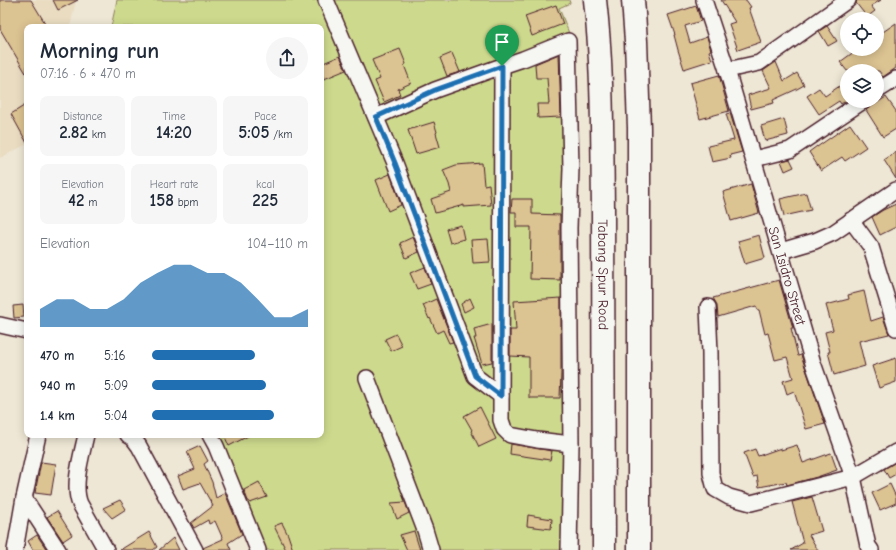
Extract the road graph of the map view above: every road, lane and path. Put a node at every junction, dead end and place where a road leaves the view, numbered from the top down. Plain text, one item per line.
1 (326, 0) edge
2 (595, 0) edge
3 (633, 0) edge
4 (704, 0) edge
5 (848, 0) edge
6 (502, 66) junction
7 (727, 70) junction
8 (896, 79) edge
9 (884, 87) edge
10 (853, 108) edge
11 (376, 117) junction
12 (754, 159) junction
13 (896, 190) edge
14 (851, 220) junction
15 (781, 251) junction
16 (708, 307) dead end
17 (0, 325) edge
18 (896, 328) edge
19 (24, 331) edge
20 (367, 378) dead end
21 (501, 396) junction
22 (37, 438) edge
23 (85, 438) edge
24 (133, 438) edge
25 (212, 438) edge
26 (571, 444) junction
27 (896, 452) edge
28 (853, 477) junction
29 (24, 498) junction
30 (15, 550) edge
31 (58, 550) edge
32 (106, 550) edge
33 (195, 550) edge
34 (258, 550) edge
35 (431, 550) edge
36 (570, 550) edge
37 (604, 550) edge
38 (639, 550) edge
39 (871, 550) edge

1 - 11 street
2 - 37 highway, Tabang Spur Road
3 - 38 highway
4 - 7 street, San Isidro Street
5 - 7 street
6 - 11 street
6 - 21 street
6 - 26 street
7 - 12 street, San Isidro Street
8 - 9 street
10 - 12 street
11 - 21 street
12 - 15 street, San Isidro Street
13 - 14 street
14 - 15 street
14 - 18 street
15 - 28 street, San Isidro Street
16 - 28 street
17 - 19 street
20 - 35 street
21 - 26 street
22 - 29 street
23 - 32 street
24 - 33 street
25 - 34 street
26 - 36 street
27 - 28 street
28 - 39 street, San Isidro Street
29 - 30 street
29 - 31 street

